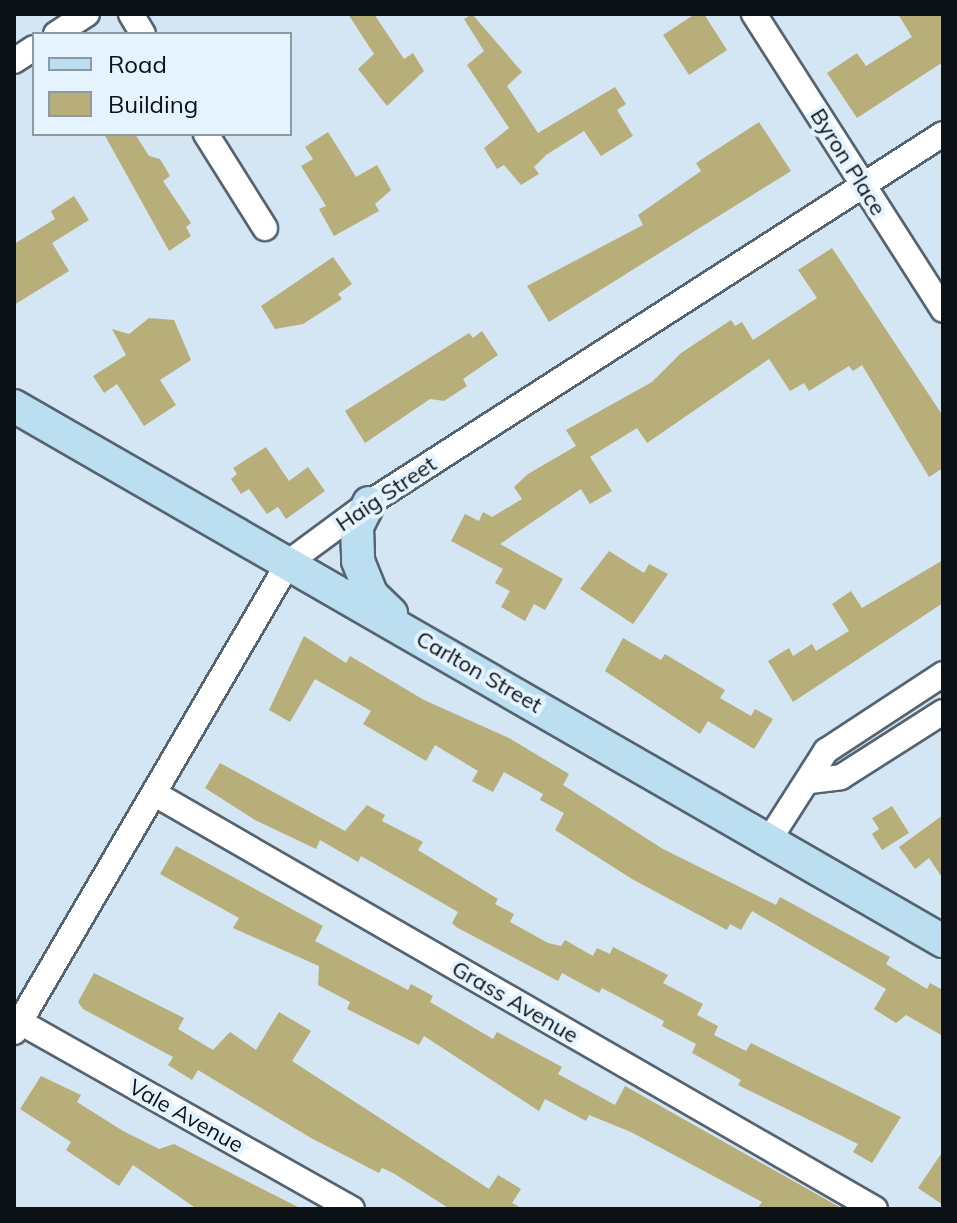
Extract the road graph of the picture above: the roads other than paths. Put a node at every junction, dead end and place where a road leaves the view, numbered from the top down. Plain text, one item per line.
1 (87, 14) edge
2 (131, 14) edge
3 (754, 14) edge
4 (59, 32) edge
5 (142, 32) edge
6 (32, 49) edge
7 (14, 61) edge
8 (943, 134) edge
9 (207, 136) edge
10 (861, 184) junction
11 (265, 228) dead end
12 (943, 310) edge
13 (14, 406) edge
14 (369, 503) junction
15 (289, 562) junction
16 (410, 632) junction
17 (943, 674) edge
18 (943, 712) edge
19 (810, 781) junction
20 (155, 794) junction
21 (769, 840) junction
22 (943, 941) edge
23 (17, 1027) edge
24 (352, 1209) edge
25 (875, 1209) edge

1 - 4 street
2 - 5 street
3 - 10 street, Byron Place
6 - 7 street
8 - 10 street, Haig Street
9 - 11 street
10 - 12 street, Byron Place
10 - 14 street, Haig Street
13 - 15 main road, Carlton Street
14 - 15 street, Haig Street
14 - 16 main road
15 - 16 main road, Carlton Street
15 - 20 street, Haig Street
16 - 21 main road, Carlton Street
17 - 19 street
18 - 19 street
19 - 21 street
20 - 23 street, Haig Street
20 - 25 street, Grass Avenue
21 - 22 main road, Carlton Street
23 - 24 street, Vale Avenue

